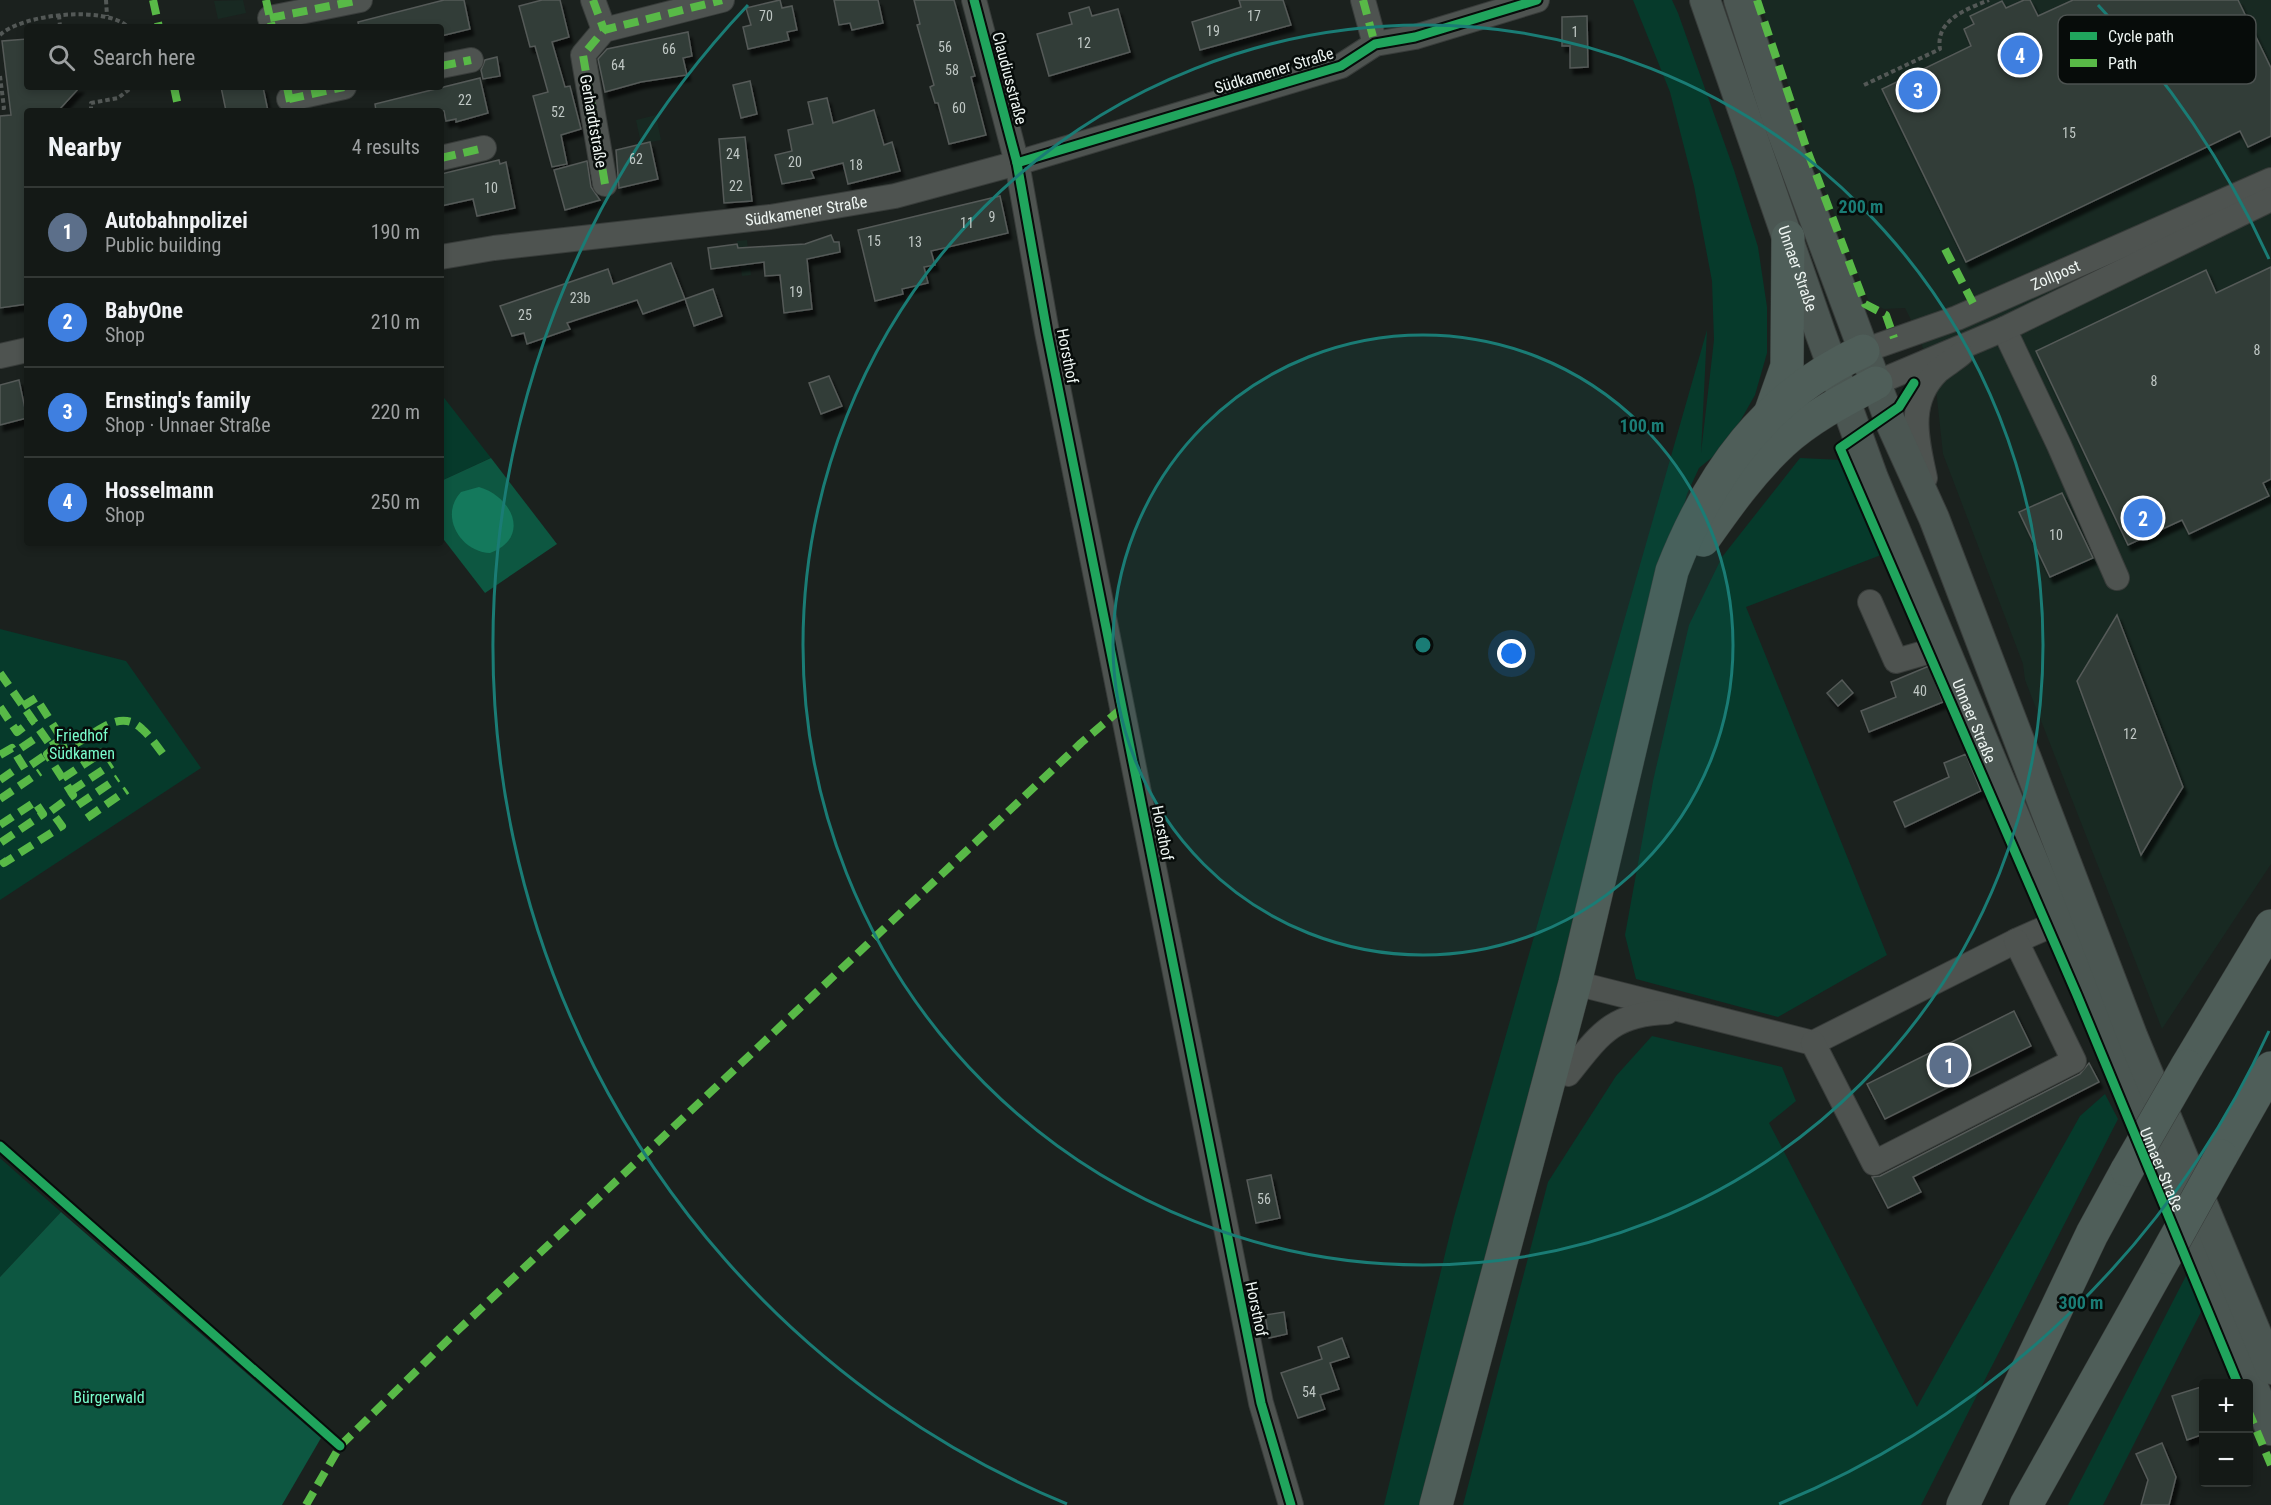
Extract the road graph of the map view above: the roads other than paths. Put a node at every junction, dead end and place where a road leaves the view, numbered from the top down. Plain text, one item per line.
1 (360, 0) edge
2 (593, 0) edge
3 (722, 0) edge
4 (974, 0) edge
5 (1363, 0) edge
6 (1537, 0) edge
7 (1705, 0) edge
8 (1739, 0) edge
9 (270, 15) edge
10 (604, 30) junction
11 (1375, 44) junction
12 (471, 60) dead end
13 (444, 65) edge
14 (330, 90) edge
15 (289, 99) edge
16 (484, 148) dead end
17 (444, 157) edge
18 (1017, 163) junction
19 (2271, 174) edge
20 (2271, 180) edge
21 (605, 184) dead end
22 (2244, 192) junction
23 (2271, 199) edge
24 (1788, 237) junction
25 (444, 256) edge
26 (2004, 329) junction
27 (1977, 340) junction
28 (24, 351) edge
29 (1863, 351) junction
30 (0, 356) edge
31 (1832, 365) junction
32 (1876, 383) junction
33 (1844, 401) junction
34 (1770, 414) junction
35 (1934, 518) junction
36 (2117, 579) dead end
37 (1870, 602) dead end
38 (1945, 647) junction
39 (2061, 921) junction
40 (2271, 926) edge
41 (2016, 941) junction
42 (1584, 985) junction
43 (1685, 1012) junction
44 (1814, 1043) junction
45 (2271, 1068) edge
46 (1568, 1074) junction
47 (2271, 1369) edge
48 (2271, 1430) edge
49 (1291, 1505) edge
50 (1436, 1505) edge
51 (1451, 1505) edge
52 (1963, 1505) edge
53 (2026, 1505) edge

1 - 9 street
2 - 10 street
3 - 10 street
4 - 18 street, Claudiusstraße
5 - 11 street
6 - 11 street, Südkamener Straße
7 - 24 main road, Unnaer Straße
8 - 29 main road, Unnaer Straße
10 - 21 street, Gerhardtstraße
11 - 18 street, Südkamener Straße
12 - 13 street
14 - 15 street
16 - 17 street
18 - 25 street, Südkamener Straße
18 - 49 street, Horsthof
19 - 22 street, Zollpost
20 - 22 street, Zollpost
22 - 29 street, Zollpost
23 - 26 street, Zollpost
24 - 31 main road, Unnaer Straße
24 - 34 highway
26 - 27 street, Zollpost
26 - 36 street
27 - 32 street, Zollpost
27 - 35 street, Zollpost
28 - 30 street
29 - 31 highway
29 - 32 main road, Unnaer Straße
31 - 33 main road, Unnaer Straße
31 - 34 highway
32 - 33 highway
32 - 35 main road, Unnaer Straße
33 - 38 main road, Unnaer Straße
33 - 42 highway
34 - 42 highway
35 - 47 main road, Unnaer Straße
37 - 38 street
38 - 39 main road, Unnaer Straße
39 - 41 street
39 - 48 main road, Unnaer Straße
40 - 52 highway, bridge
41 - 44 street
41 - 44 street
42 - 43 street
42 - 46 highway
42 - 50 highway
43 - 44 street
43 - 46 street
45 - 53 highway, bridge
46 - 51 highway

